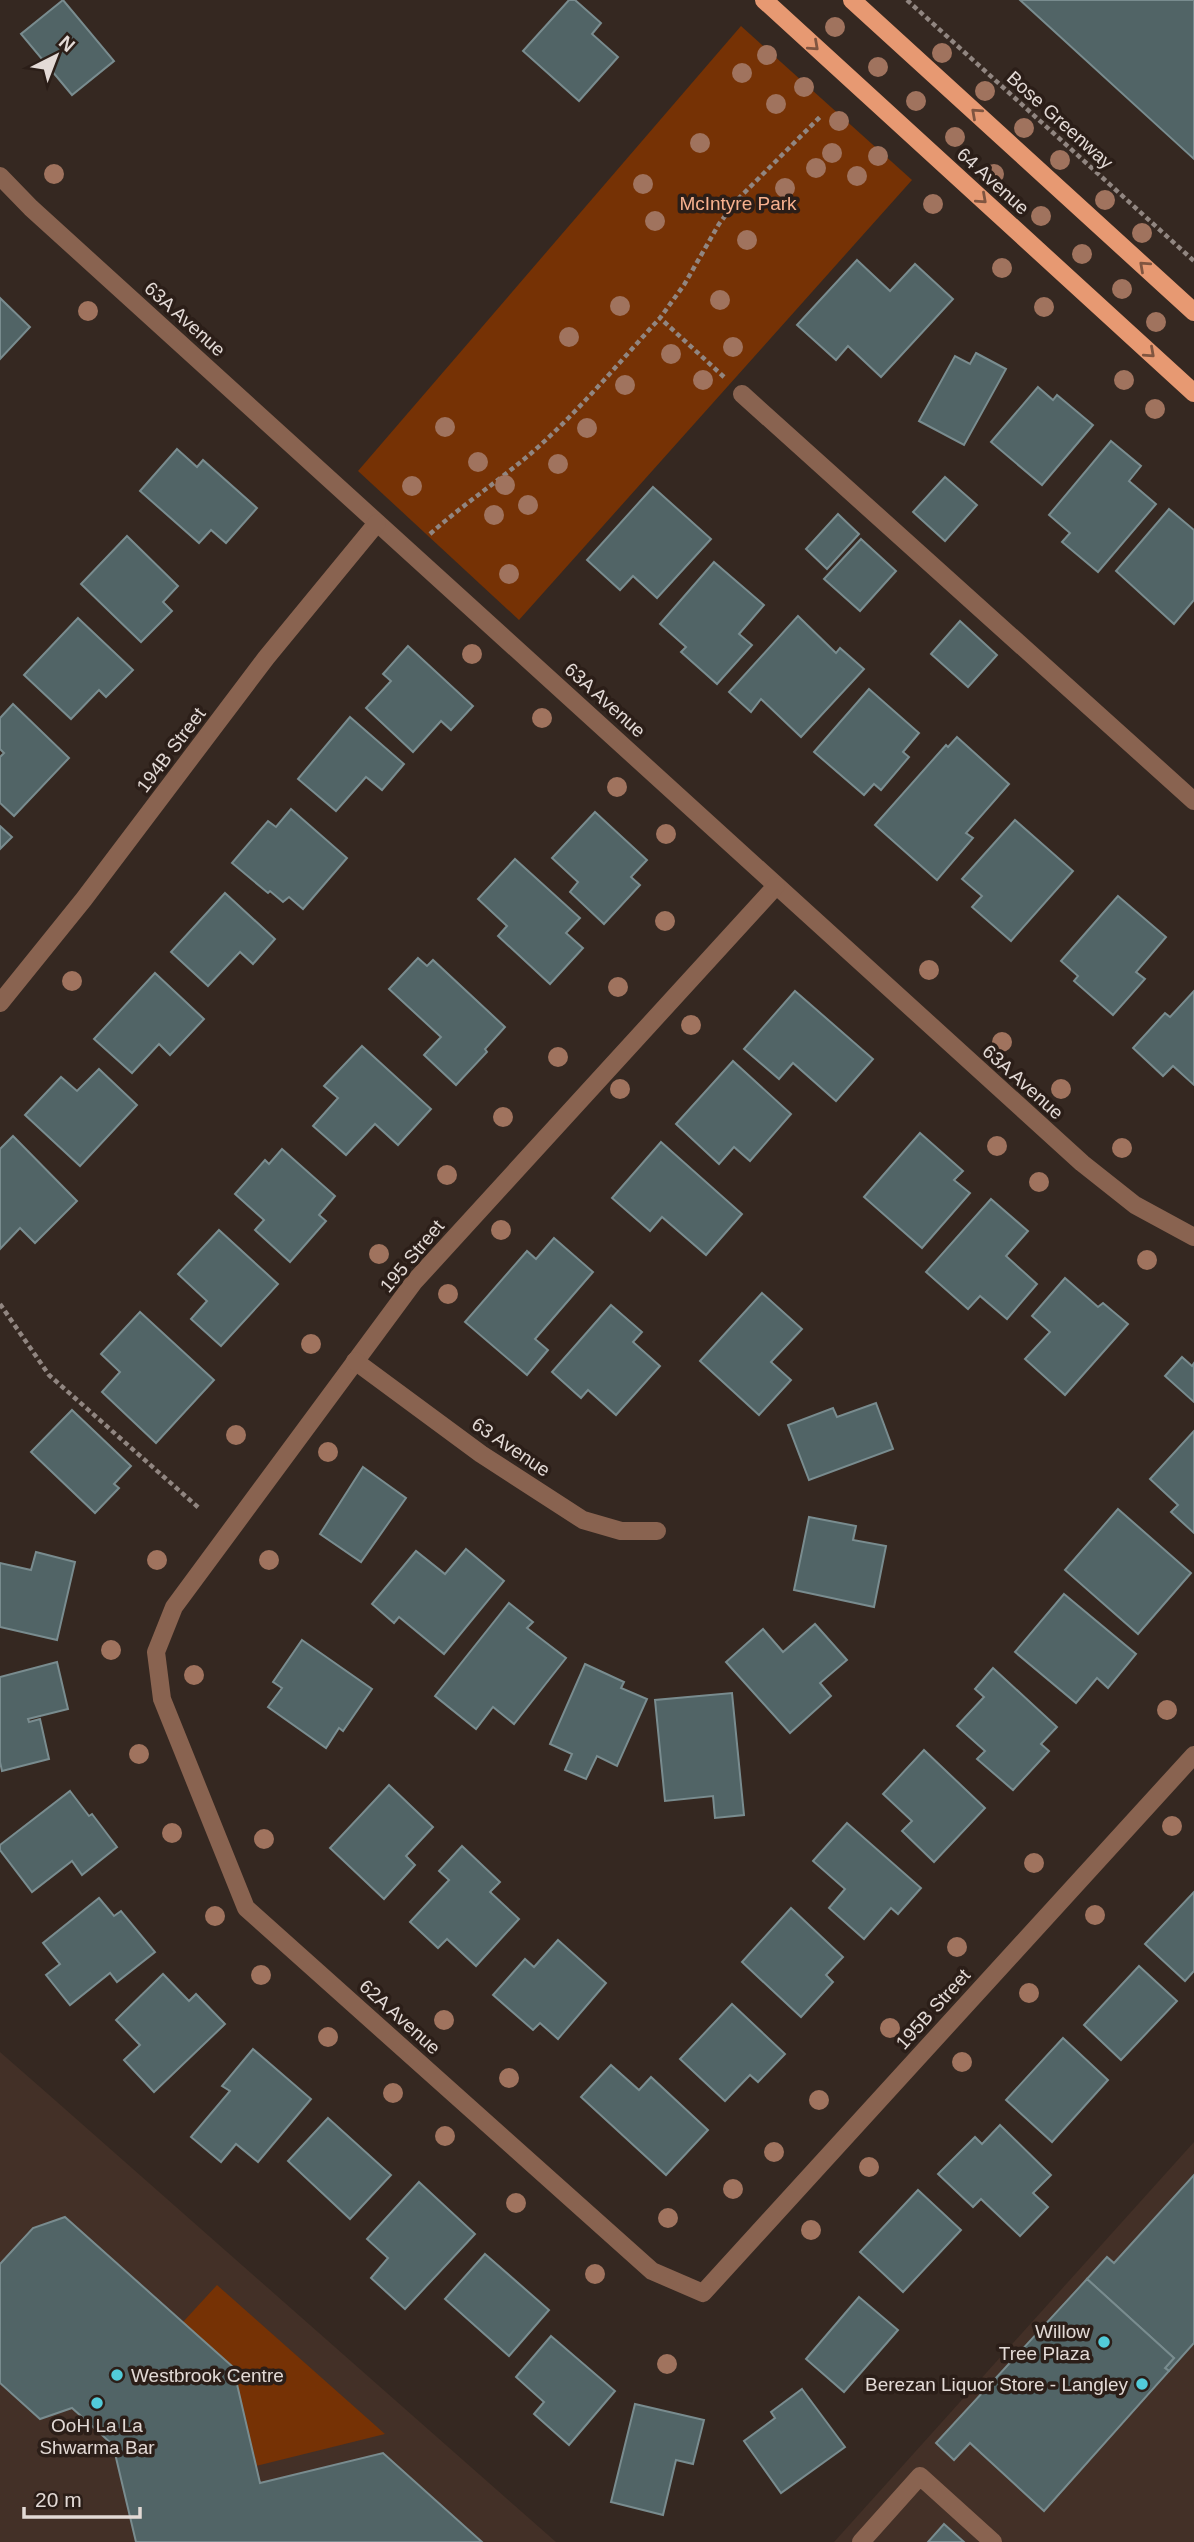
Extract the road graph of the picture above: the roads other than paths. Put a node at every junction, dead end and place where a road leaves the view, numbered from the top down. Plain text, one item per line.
1 (764, 0) edge
2 (852, 0) edge
3 (0, 176) edge
4 (1194, 312) edge
5 (1194, 393) edge
6 (742, 394) road end
7 (377, 523) junction
8 (1194, 802) edge
9 (776, 886) junction
10 (0, 1003) edge
11 (1194, 1237) edge
12 (355, 1361) junction
13 (657, 1531) dead end
14 (162, 1699) joint
15 (1194, 1755) edge
16 (703, 2293) joint
17 (861, 2542) edge
18 (993, 2542) edge

1 -> 5 main road, 64 Avenue
4 -> 2 main road, 64 Avenue
3 - 7 street, 63A Avenue
6 - 8 street
7 - 9 street, 63A Avenue
7 - 10 street, 194B Street
9 - 11 street, 63A Avenue
9 - 12 street, 195 Street
12 - 13 street, 63 Avenue
12 - 14 street, 195 Street
14 - 16 street, 62A Avenue
15 - 16 street, 195B Street
17 - 18 street

